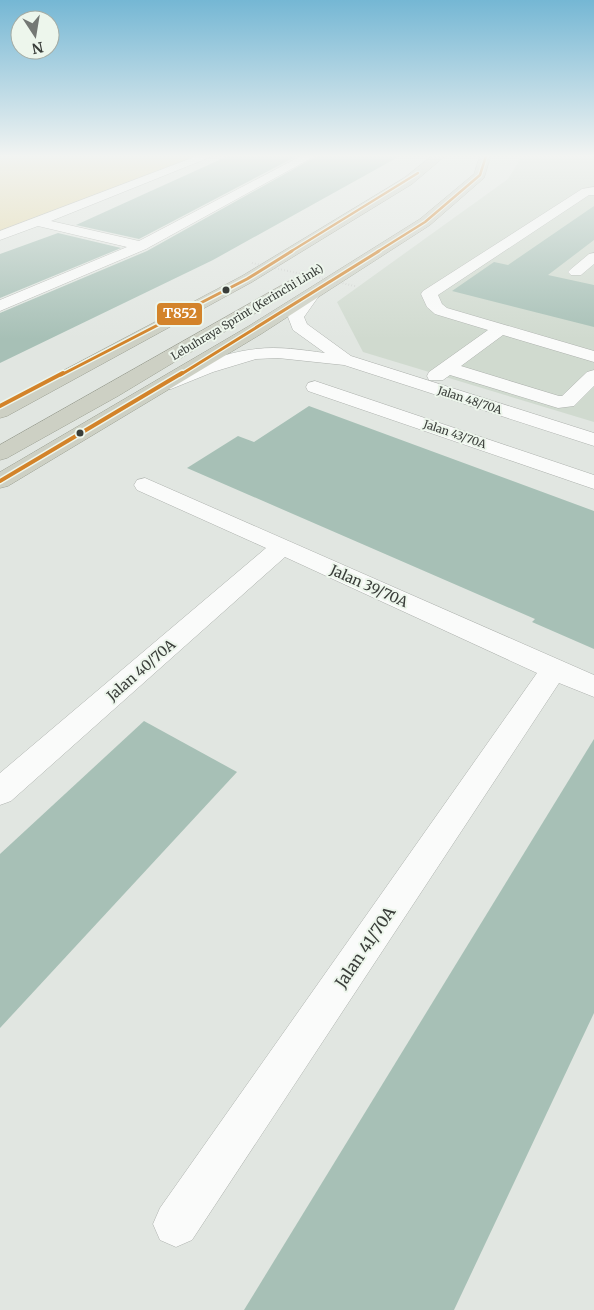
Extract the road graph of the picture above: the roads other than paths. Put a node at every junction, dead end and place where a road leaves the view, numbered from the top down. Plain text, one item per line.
1 (50, 217) edge
2 (196, 217) edge
3 (349, 217) edge
4 (431, 217) edge
5 (547, 217) edge
6 (400, 219) dead end
7 (37, 222) junction
8 (0, 236) edge
9 (142, 246) junction
10 (594, 257) edge
11 (334, 260) dead end
12 (317, 270) dead end
13 (576, 272) dead end
14 (313, 293) junction
15 (0, 306) edge
16 (155, 328) junction
17 (502, 328) junction
18 (594, 357) edge
19 (346, 360) junction
20 (447, 368) junction
21 (594, 376) edge
22 (424, 385) junction
23 (162, 386) junction
24 (315, 387) dead end
25 (0, 406) edge
26 (0, 412) edge
27 (594, 440) edge
28 (0, 454) edge
29 (0, 481) edge
30 (594, 482) edge
31 (145, 485) dead end
32 (282, 547) junction
33 (554, 669) junction
34 (594, 687) edge
35 (0, 792) edge
36 (176, 1224) dead end

1 - 7 street
2 - 9 street
3 - 16 highway
4 - 14 highway
5 - 17 street
6 - 11 highway, Lebuhraya Sprint (Kerinchi Link)
7 - 8 street
7 - 9 street
9 - 15 street
10 - 13 street
12 - 28 highway, Lebuhraya Sprint (Kerinchi Link)
14 - 19 street, Jalan 48/70A
14 - 23 highway
16 - 25 highway
16 - 26 highway
17 - 18 street
17 - 20 street
19 - 22 street, Jalan 48/70A
19 - 23 street, Jalan 48/70A
20 - 21 street
20 - 22 street
22 - 27 street, Jalan 48/70A
23 - 29 highway
24 - 30 street, Jalan 43/70A
31 - 32 street, Jalan 39/70A
32 - 33 street, Jalan 39/70A
32 - 35 street, Jalan 40/70A
33 - 34 street, Jalan 39/70A
33 - 36 street, Jalan 41/70A

